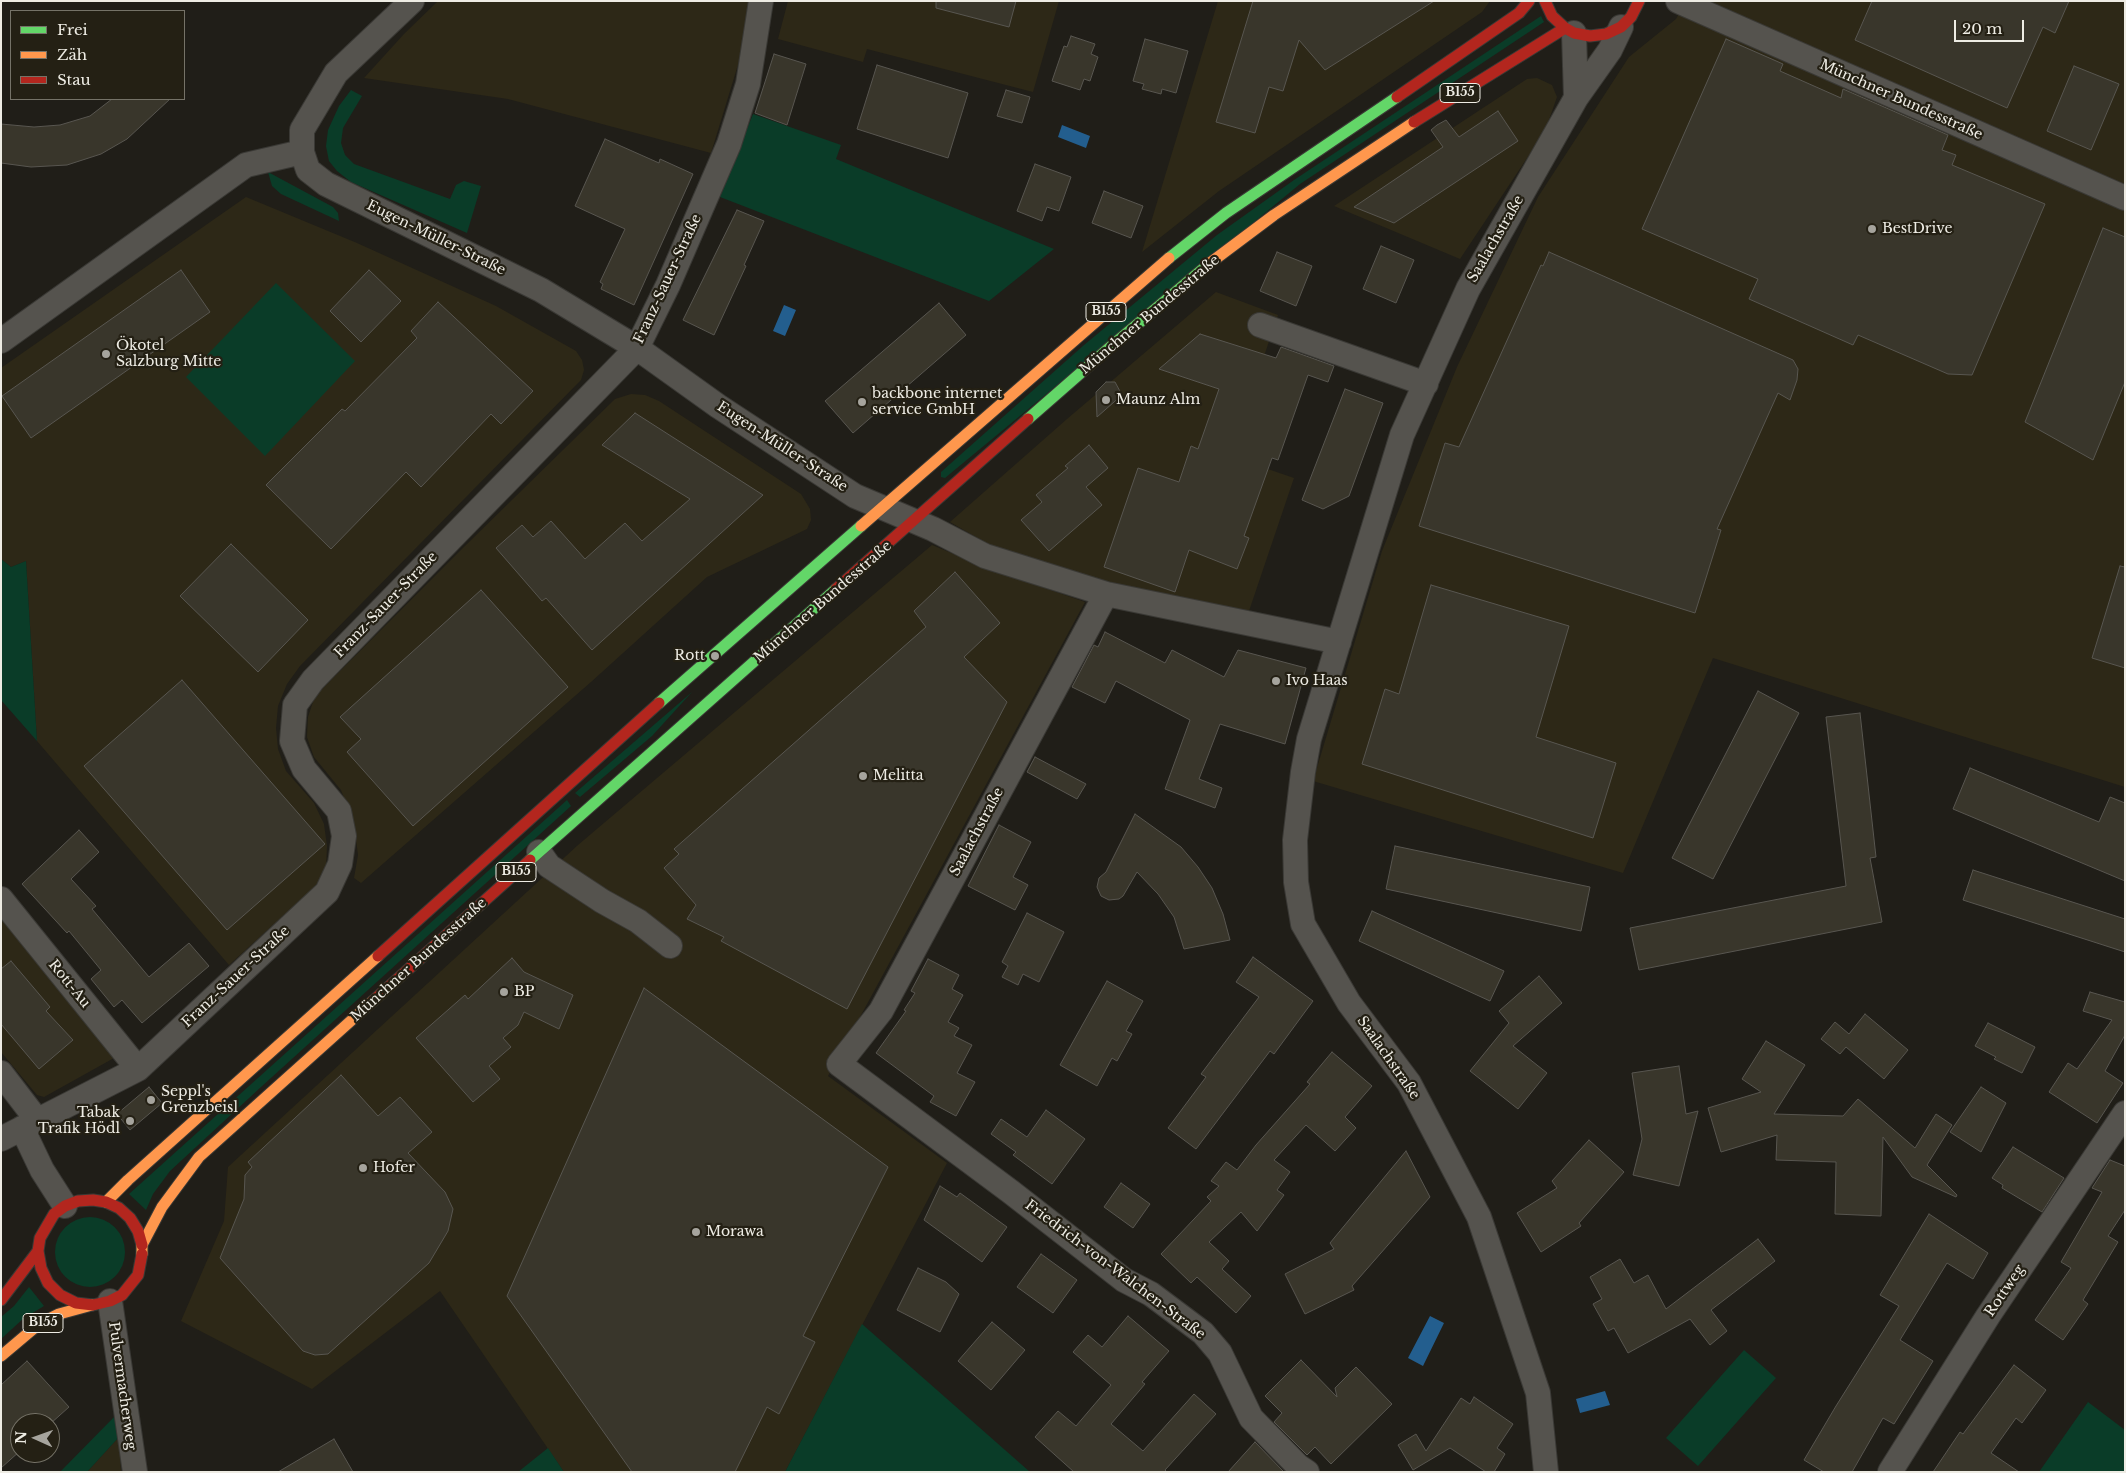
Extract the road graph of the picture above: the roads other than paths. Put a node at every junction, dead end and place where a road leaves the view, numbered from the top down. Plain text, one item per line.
1 (412, 1) edge
2 (760, 1) edge
3 (1529, 1) edge
4 (1545, 1) edge
5 (1639, 1) edge
6 (1678, 1) edge
7 (1621, 27) junction
8 (1569, 30) junction
9 (1576, 98) junction
10 (302, 152) junction
11 (2125, 198) edge
12 (1260, 325) dead end
13 (1, 341) edge
14 (637, 348) junction
15 (1426, 384) junction
16 (882, 507) junction
17 (915, 522) junction
18 (1106, 594) junction
19 (1338, 642) junction
20 (539, 852) junction
21 (1, 899) edge
22 (670, 946) dead end
23 (840, 1064) joint
24 (138, 1069) junction
25 (1, 1073) edge
26 (2125, 1113) edge
27 (29, 1124) junction
28 (1, 1139) edge
29 (106, 1202) junction
30 (65, 1206) junction
31 (142, 1245) junction
32 (38, 1251) junction
33 (1, 1300) edge
34 (101, 1303) junction
35 (1, 1356) edge
36 (135, 1472) edge
37 (1307, 1472) edge
38 (1546, 1472) edge
39 (1890, 1472) edge

1 - 10 street
2 - 14 street, Franz-Sauer-Straße
3 - 16 main road, Münchner Bundesstraße / B155
4 - 8 main road
5 - 7 main road
6 - 11 street, Münchner Bundesstraße
7 - 8 main road
7 - 9 street, Saalachstraße
8 - 9 street
8 - 17 main road, Münchner Bundesstraße / B155
9 - 15 street, Saalachstraße
10 - 13 street
10 - 14 street, Eugen-Müller-Straße
12 - 15 street
14 - 16 street, Eugen-Müller-Straße
14 - 24 street, Franz-Sauer-Straße
15 - 19 street, Saalachstraße
16 - 17 street
16 - 29 main road, Münchner Bundesstraße / B155
17 - 18 street
17 - 20 main road, Münchner Bundesstraße / B155
18 - 19 street
18 - 23 street, Saalachstraße
19 - 38 street, Saalachstraße
20 - 22 street
20 - 31 main road, Münchner Bundesstraße / B155
21 - 24 street, Rott-Au
23 - 37 street, Friedrich-von-Walchen-Straße
24 - 27 street, Franz-Sauer-Straße
25 - 27 street
26 - 39 street, Rottweg
27 - 28 street, Franz-Sauer-Straße
27 - 30 street
29 - 30 main road
29 - 31 main road
30 - 32 main road
31 - 34 main road
32 - 33 main road
32 - 34 main road
34 - 35 main road, B155
34 - 36 street, Pulvermacherweg

